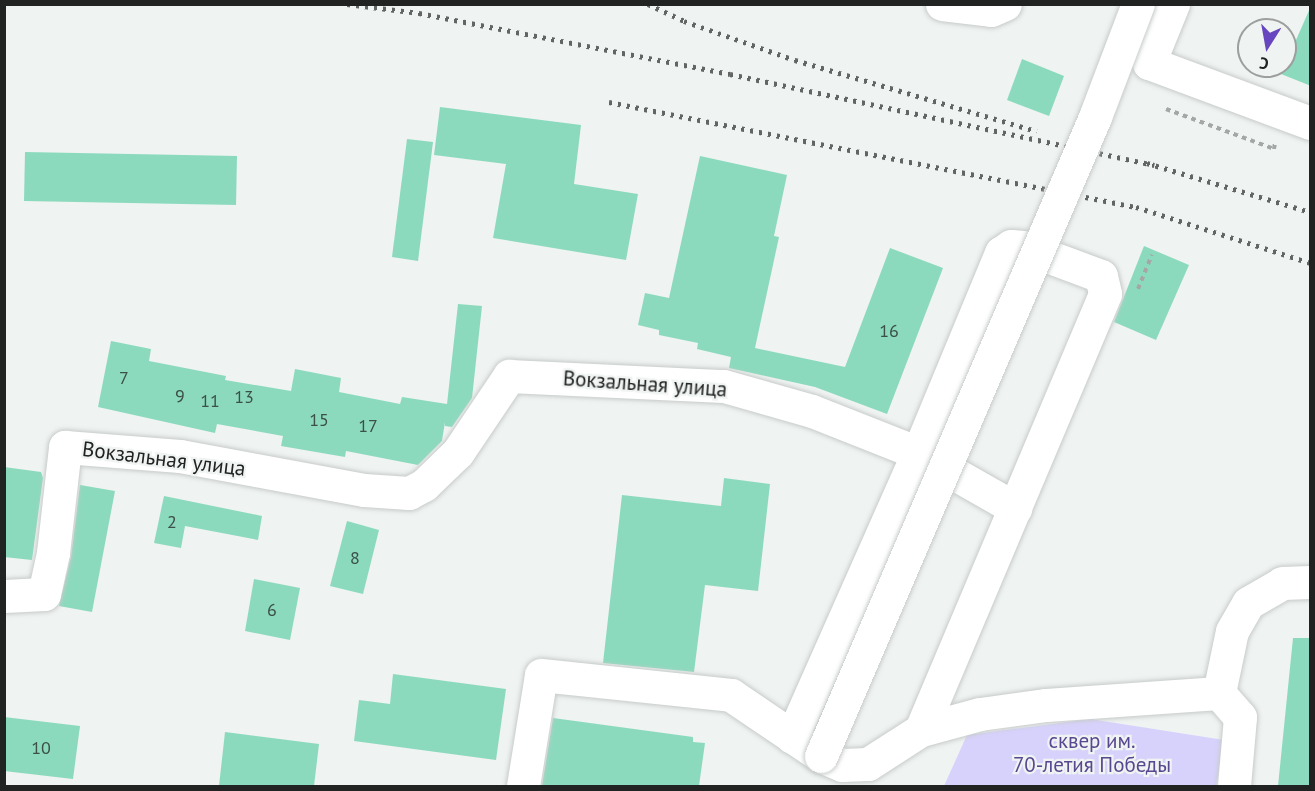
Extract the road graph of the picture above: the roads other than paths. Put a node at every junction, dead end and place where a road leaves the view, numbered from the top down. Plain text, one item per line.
1 (942, 4) edge
2 (1005, 4) edge
3 (1138, 4) edge
4 (1173, 4) edge
5 (1311, 123) edge
6 (918, 453) junction
7 (1015, 508) junction
8 (1311, 582) edge
9 (4, 596) edge
10 (1219, 693) junction
11 (921, 730) junction
12 (792, 737) junction
13 (836, 769) edge
14 (523, 786) edge
15 (1234, 786) edge

1 - 2 street
3 - 13 street, bridge
4 - 5 street
6 - 7 street
6 - 7 street
6 - 9 street, Вокзальная улица
6 - 12 street
7 - 11 street
8 - 10 street
10 - 11 street
10 - 15 street
11 - 13 street
12 - 13 street
12 - 14 street

